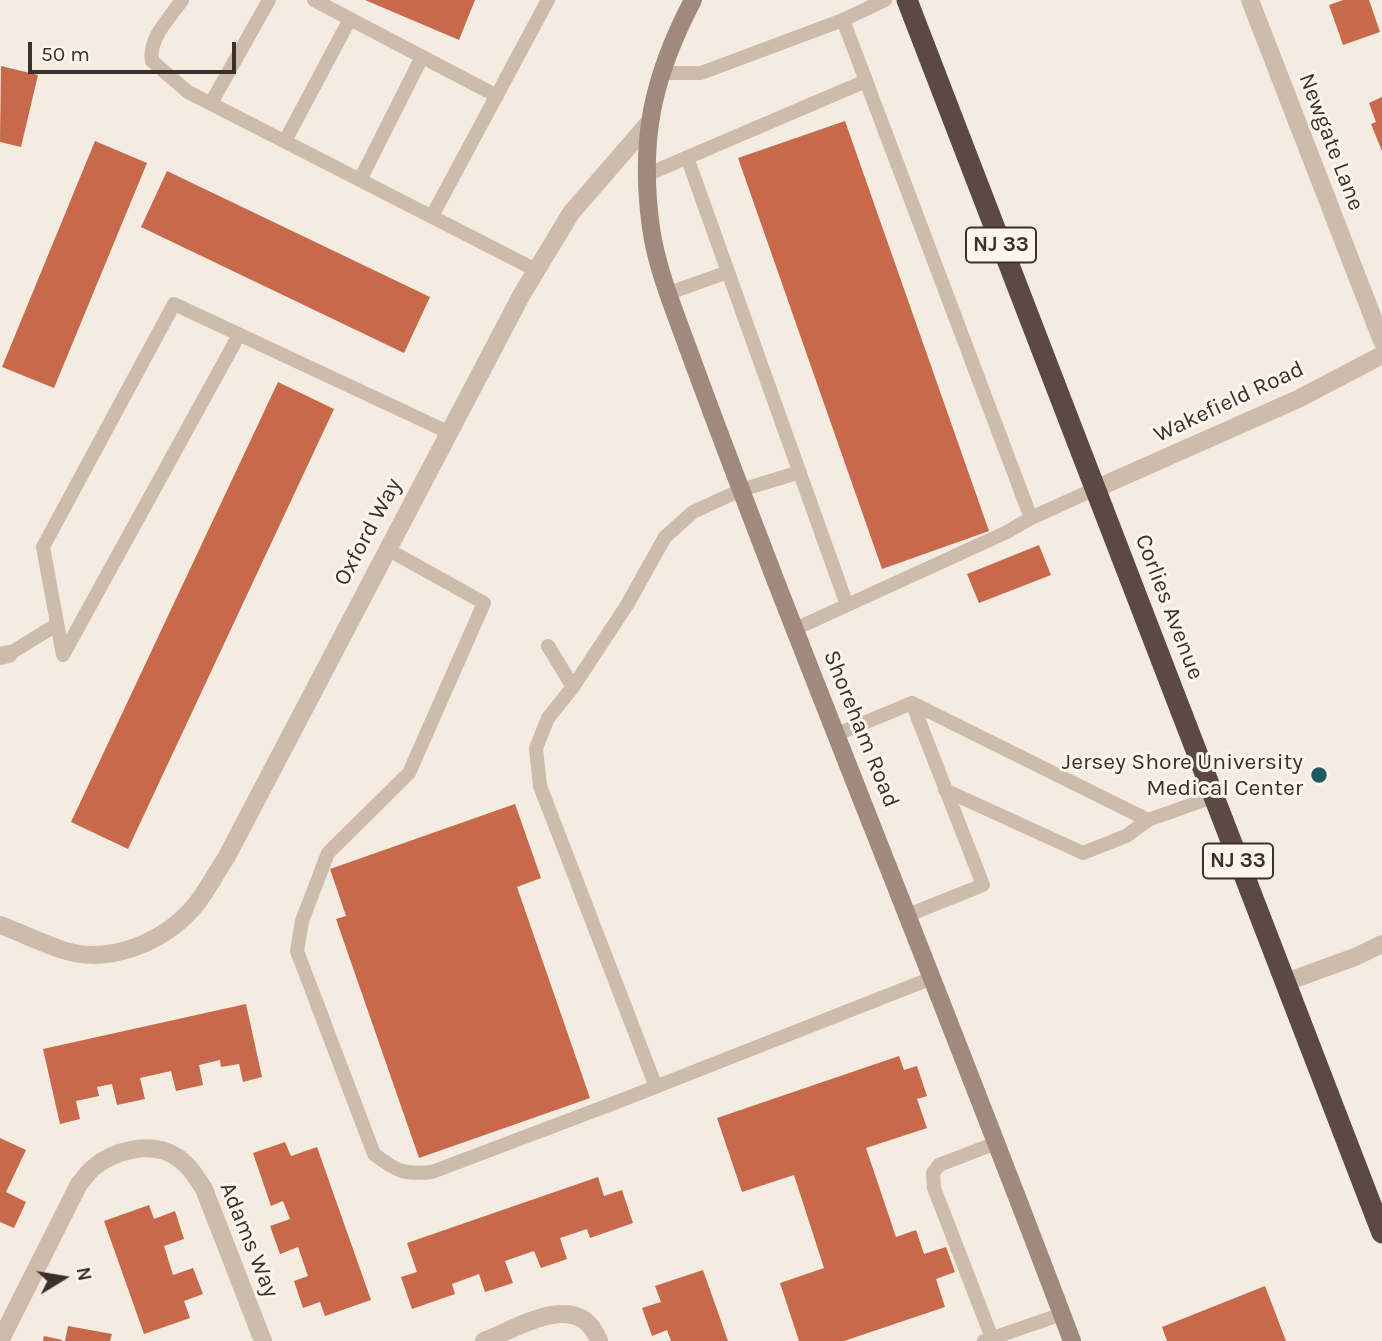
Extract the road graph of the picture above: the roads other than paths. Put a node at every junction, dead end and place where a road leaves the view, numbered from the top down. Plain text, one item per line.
1 (182, 0) edge
2 (269, 0) edge
3 (313, 0) edge
4 (548, 0) edge
5 (693, 0) edge
6 (885, 0) edge
7 (907, 0) edge
8 (1250, 0) edge
9 (350, 19) junction
10 (843, 20) junction
11 (422, 57) junction
12 (662, 68) junction
13 (866, 82) junction
14 (497, 96) junction
15 (211, 103) junction
16 (648, 124) junction
17 (285, 141) junction
18 (687, 158) junction
19 (646, 175) junction
20 (360, 180) junction
21 (432, 216) junction
22 (536, 270) junction
23 (728, 272) junction
24 (668, 293) junction
25 (239, 335) junction
26 (1382, 341) edge
27 (1382, 355) edge
28 (448, 432) junction
29 (800, 472) junction
30 (1095, 489) junction
31 (741, 490) junction
32 (1031, 518) junction
33 (387, 550) junction
34 (847, 605) junction
35 (56, 625) junction
36 (795, 629) junction
37 (548, 646) dead end
38 (5, 655) edge
39 (573, 687) junction
40 (912, 704) junction
41 (837, 734) junction
42 (945, 790) junction
43 (1213, 797) junction
44 (1148, 820) junction
45 (908, 915) junction
46 (0, 925) edge
47 (1382, 944) edge
48 (932, 978) junction
49 (1286, 982) junction
50 (656, 1087) junction
51 (996, 1143) junction
52 (1382, 1233) edge
53 (1062, 1314) junction
54 (988, 1339) edge
55 (0, 1341) edge
56 (263, 1341) edge
57 (484, 1341) edge
58 (599, 1341) edge
59 (1072, 1341) edge

1 - 15 lane
2 - 15 lane
3 - 9 lane
4 - 14 lane
5 - 12 street, Oxford Way
6 - 10 lane
7 - 30 highway, Corlies Avenue / NJ 33
8 - 26 street, Newgate Lane
9 - 11 lane
9 - 17 lane
10 - 12 lane
10 - 13 lane
11 - 14 lane
11 - 20 lane
12 - 16 street, Oxford Way
13 - 18 lane
13 - 32 lane
14 - 21 lane
15 - 17 lane
16 - 19 street, Shoreham Road
16 - 22 street, Oxford Way
17 - 20 lane
18 - 19 lane
18 - 23 lane
19 - 24 street, Shoreham Road
20 - 21 lane
21 - 22 lane
22 - 28 street, Oxford Way
23 - 24 lane
23 - 29 lane
24 - 31 street, Shoreham Road
25 - 28 lane
25 - 35 lane
25 - 35 lane
27 - 30 street, Wakefield Road
28 - 33 street, Oxford Way
29 - 31 lane
29 - 34 lane
30 - 32 lane
30 - 43 highway, Corlies Avenue / NJ 33
31 - 36 street, Shoreham Road
31 - 39 lane
32 - 34 lane
33 - 46 street, Oxford Way
33 - 50 lane
34 - 36 lane
35 - 38 lane
36 - 41 street, Shoreham Road
37 - 39 lane
39 - 50 lane
40 - 41 lane
40 - 42 lane
40 - 44 lane
41 - 45 street, Shoreham Road
42 - 44 lane
42 - 45 lane
43 - 44 lane
43 - 49 highway, Corlies Avenue / NJ 33
45 - 48 street, Shoreham Road
47 - 49 street
48 - 50 lane
48 - 51 street, Shoreham Road
49 - 52 highway, Corlies Avenue / NJ 33
51 - 53 street, Shoreham Road
51 - 54 lane
53 - 54 lane
53 - 59 street, Shoreham Road
55 - 56 street, Adams Way
57 - 58 street

